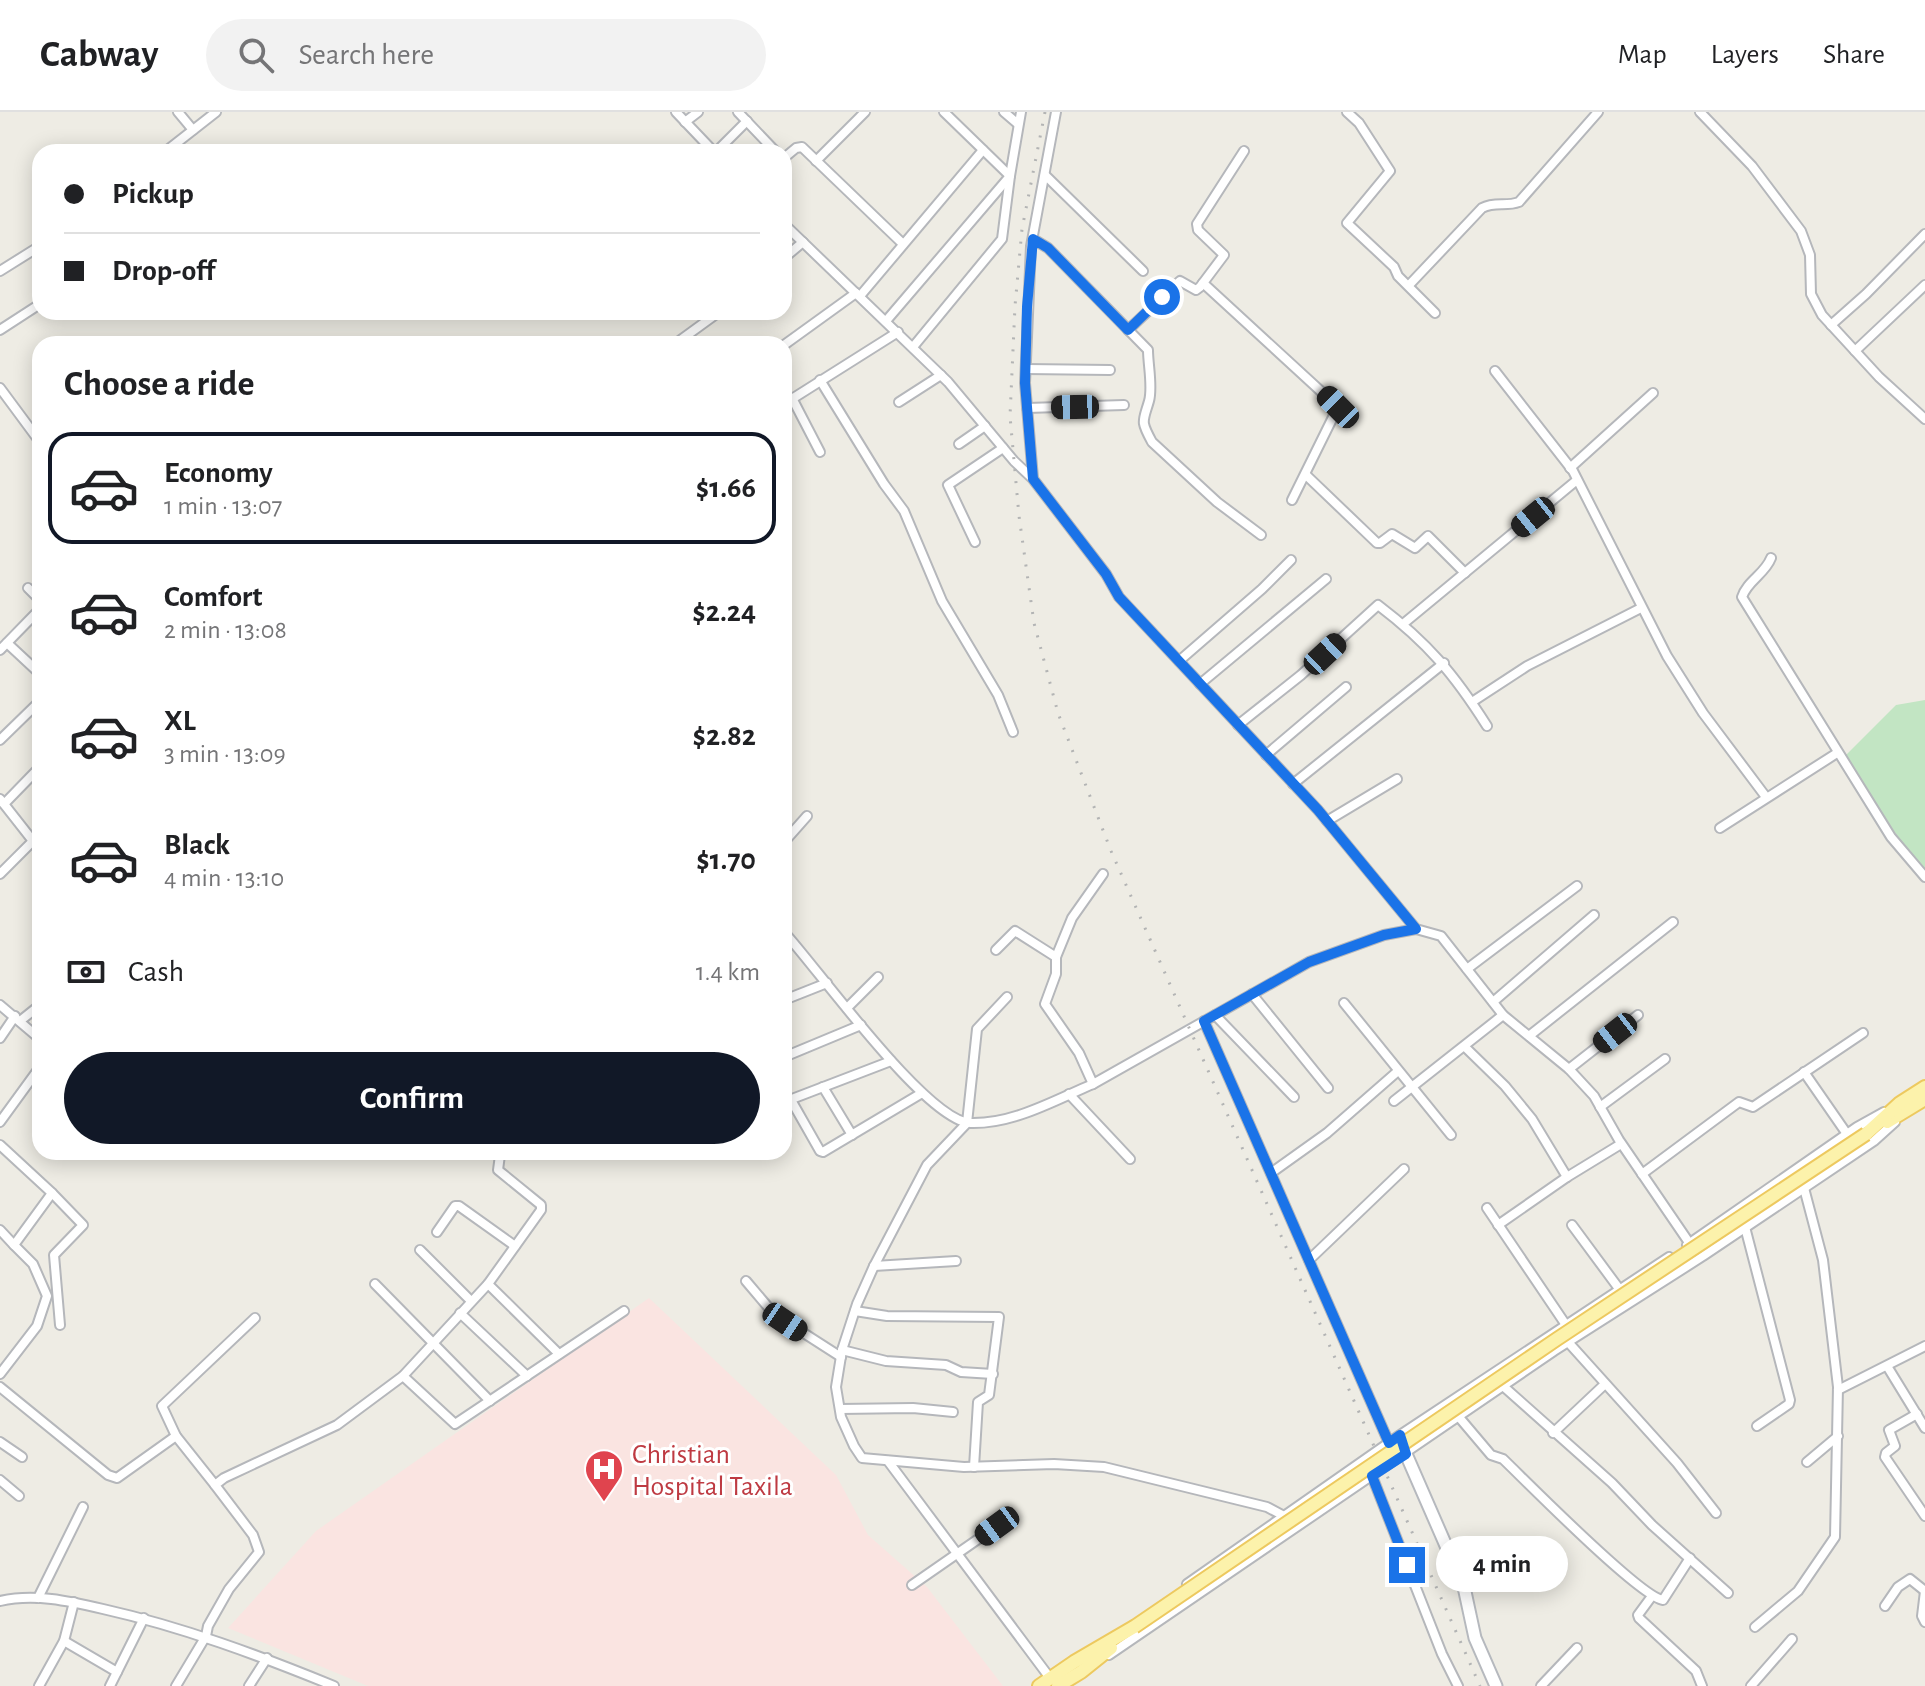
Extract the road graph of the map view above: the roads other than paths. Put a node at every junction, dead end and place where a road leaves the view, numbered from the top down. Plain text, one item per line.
1 (178, 112) edge
2 (216, 112) edge
3 (676, 112) edge
4 (698, 112) edge
5 (738, 112) edge
6 (865, 112) edge
7 (944, 112) edge
8 (1004, 112) edge
9 (1021, 112) edge
10 (1056, 112) edge
11 (1347, 112) edge
12 (1598, 112) edge
13 (1700, 112) edge
14 (747, 121) junction
15 (685, 122) junction
16 (1018, 124) junction
17 (193, 130) junction
18 (175, 144) edge
19 (705, 144) edge
20 (718, 144) edge
21 (769, 144) edge
22 (983, 150) junction
23 (1244, 151) dead end
24 (792, 152) edge
25 (816, 161) junction
26 (1045, 175) junction
27 (1010, 176) junction
28 (792, 232) edge
29 (1925, 234) edge
30 (1033, 239) junction
31 (803, 242) junction
32 (903, 244) junction
33 (32, 251) edge
34 (792, 251) edge
35 (0, 271) edge
36 (1143, 271) dead end
37 (1203, 283) junction
38 (1411, 283) dead end
39 (1925, 285) edge
40 (858, 294) junction
41 (32, 309) edge
42 (1435, 313) dead end
43 (705, 320) edge
44 (886, 321) junction
45 (1831, 325) junction
46 (0, 330) edge
47 (1128, 330) junction
48 (898, 332) junction
49 (685, 336) edge
50 (792, 339) edge
51 (913, 347) junction
52 (1855, 351) junction
53 (1026, 369) junction
54 (1110, 370) dead end
55 (1495, 371) dead end
56 (941, 375) junction
57 (820, 380) junction
58 (0, 388) edge
59 (1653, 393) dead end
60 (792, 398) edge
61 (899, 402) dead end
62 (1124, 405) dead end
63 (792, 407) edge
64 (1027, 408) junction
65 (1925, 419) edge
66 (985, 426) junction
67 (32, 431) edge
68 (959, 444) dead end
69 (1003, 448) junction
70 (820, 452) dead end
71 (1570, 468) junction
72 (1306, 475) junction
73 (1033, 479) junction
74 (1577, 480) junction
75 (1292, 500) dead end
76 (1261, 535) dead end
77 (975, 542) dead end
78 (1771, 558) dead end
79 (1291, 560) dead end
80 (1465, 573) junction
81 (1326, 579) dead end
82 (28, 588) dead end
83 (32, 592) edge
84 (1641, 608) junction
85 (32, 617) edge
86 (1403, 624) junction
87 (0, 632) edge
88 (5, 644) edge
89 (1179, 661) junction
90 (1444, 663) junction
91 (32, 667) edge
92 (1200, 684) junction
93 (1346, 687) dead end
94 (1472, 702) junction
95 (32, 709) edge
96 (1238, 725) junction
97 (1487, 726) dead end
98 (1013, 732) dead end
99 (0, 740) edge
100 (1837, 753) junction
101 (1266, 755) junction
102 (32, 775) edge
103 (1397, 779) dead end
104 (1293, 784) junction
105 (1766, 797) junction
106 (3, 806) edge
107 (807, 816) dead end
108 (1327, 821) junction
109 (1720, 828) dead end
110 (792, 833) edge
111 (32, 840) edge
112 (32, 842) edge
113 (0, 874) edge
114 (1103, 874) dead end
115 (1925, 877) edge
116 (1577, 886) dead end
117 (1594, 915) dead end
118 (1673, 922) dead end
119 (1416, 929) junction
120 (792, 944) edge
121 (996, 950) dead end
122 (1056, 957) junction
123 (1467, 969) junction
124 (878, 977) dead end
125 (827, 983) junction
126 (1252, 994) junction
127 (792, 997) edge
128 (1007, 997) dead end
129 (1493, 1002) junction
130 (1344, 1003) dead end
131 (0, 1005) edge
132 (847, 1008) junction
133 (32, 1010) edge
134 (1215, 1015) junction
135 (1503, 1015) junction
136 (1638, 1015) dead end
137 (17, 1019) junction
138 (1204, 1021) junction
139 (861, 1025) junction
140 (32, 1032) edge
141 (1863, 1033) dead end
142 (1529, 1036) junction
143 (0, 1038) edge
144 (1465, 1047) junction
145 (792, 1054) edge
146 (1665, 1059) dead end
147 (891, 1061) junction
148 (1569, 1069) junction
149 (1398, 1071) junction
150 (1804, 1072) junction
151 (32, 1078) edge
152 (1093, 1084) junction
153 (1412, 1086) junction
154 (823, 1087) junction
155 (1925, 1087) edge
156 (1328, 1088) dead end
157 (922, 1093) junction
158 (1069, 1094) junction
159 (1294, 1097) dead end
160 (792, 1099) edge
161 (1925, 1099) edge
162 (1394, 1101) dead end
163 (1600, 1107) junction
164 (1903, 1107) junction
165 (792, 1109) edge
166 (0, 1122) edge
167 (967, 1123) junction
168 (1847, 1134) junction
169 (852, 1135) junction
170 (1451, 1135) dead end
171 (1621, 1144) junction
172 (0, 1145) edge
173 (1130, 1159) dead end
174 (499, 1160) edge
175 (1404, 1169) dead end
176 (1271, 1173) junction
177 (1642, 1174) junction
178 (1567, 1177) junction
179 (1804, 1188) junction
180 (52, 1193) junction
181 (1487, 1208) dead end
182 (1498, 1225) junction
183 (1572, 1225) dead end
184 (1745, 1227) junction
185 (0, 1230) edge
186 (437, 1232) dead end
187 (1690, 1244) junction
188 (14, 1245) junction
189 (515, 1246) junction
190 (420, 1250) dead end
191 (1309, 1260) junction
192 (956, 1261) dead end
193 (874, 1266) junction
194 (746, 1281) dead end
195 (375, 1284) dead end
196 (488, 1284) junction
197 (1620, 1290) junction
198 (471, 1301) junction
199 (624, 1311) dead end
200 (855, 1311) junction
201 (460, 1313) junction
202 (255, 1318) dead end
203 (60, 1325) dead end
204 (1566, 1325) junction
205 (1568, 1342) junction
206 (434, 1343) junction
207 (1925, 1346) edge
208 (559, 1354) junction
209 (842, 1354) junction
210 (1887, 1366) junction
211 (0, 1374) edge
212 (993, 1374) junction
213 (403, 1376) junction
214 (527, 1376) junction
215 (1605, 1384) junction
216 (1503, 1386) junction
217 (0, 1387) edge
218 (1838, 1390) junction
219 (490, 1401) junction
220 (840, 1409) junction
221 (953, 1412) dead end
222 (1917, 1414) junction
223 (1458, 1416) junction
224 (1757, 1426) dead end
225 (1925, 1428) edge
226 (1553, 1433) junction
227 (1400, 1435) junction
228 (176, 1436) junction
229 (1838, 1436) junction
230 (0, 1442) edge
231 (1389, 1443) junction
232 (1406, 1454) junction
233 (22, 1457) dead end
234 (888, 1461) junction
235 (1807, 1462) dead end
236 (974, 1467) junction
237 (1372, 1476) junction
238 (0, 1480) edge
239 (215, 1485) junction
240 (19, 1496) dead end
241 (83, 1507) dead end
242 (1716, 1513) dead end
243 (1284, 1516) junction
244 (1925, 1516) edge
245 (997, 1526) dead end
246 (958, 1554) junction
247 (1690, 1558) junction
248 (912, 1585) dead end
249 (1925, 1591) edge
250 (1728, 1593) dead end
251 (1652, 1596) junction
252 (38, 1598) junction
253 (0, 1601) edge
254 (74, 1602) junction
255 (1885, 1606) dead end
256 (144, 1618) junction
257 (1925, 1622) edge
258 (1755, 1627) dead end
259 (206, 1636) junction
260 (1792, 1639) dead end
261 (64, 1641) junction
262 (1577, 1648) dead end
263 (267, 1658) junction
264 (1078, 1667) junction
265 (117, 1672) junction
266 (1054, 1682) edge
267 (39, 1686) edge
268 (110, 1686) edge
269 (176, 1686) edge
270 (249, 1686) edge
271 (334, 1686) edge
272 (1039, 1686) edge
273 (1458, 1686) edge
274 (1496, 1686) edge
275 (1541, 1686) edge
276 (1702, 1686) edge
277 (1751, 1686) edge

1 - 17 street
2 - 17 street
3 - 15 street
4 - 15 street
5 - 14 street
6 - 25 street
7 - 22 street
8 - 16 street
9 - 16 street
10 - 26 street
11 - 42 street
12 - 38 street
13 - 45 street
14 - 20 street
14 - 21 street
15 - 19 street
16 - 27 street
17 - 18 street
22 - 27 street
22 - 32 street
23 - 37 street
24 - 25 street
25 - 32 street
26 - 30 street
26 - 36 street
27 - 44 street
27 - 51 street
28 - 31 street
29 - 45 street
30 - 47 street
30 - 53 street
31 - 34 street
31 - 40 street
32 - 40 street
33 - 35 street
37 - 47 street
37 - 72 street
39 - 52 street
40 - 44 street
40 - 50 street
41 - 46 street
43 - 49 street
44 - 48 street
45 - 52 street
47 - 76 street
48 - 51 street
48 - 57 street
51 - 56 street
52 - 65 street
53 - 54 street
53 - 64 street
55 - 71 street
56 - 61 street
56 - 66 street
57 - 60 street
57 - 98 street
58 - 67 street
59 - 71 street
62 - 64 street
63 - 70 street
64 - 73 street
66 - 68 street
66 - 69 street
69 - 73 street
69 - 77 street
71 - 74 street
72 - 75 street
72 - 80 street
73 - 89 street
74 - 80 street
74 - 84 street
78 - 100 street
79 - 89 street
80 - 86 street
81 - 92 street
82 - 83 street
84 - 94 street
84 - 105 street
85 - 88 street
86 - 90 street
86 - 96 street
87 - 88 street
88 - 91 street
89 - 92 street
90 - 94 street
90 - 104 street
92 - 96 street
93 - 101 street
94 - 97 street
95 - 99 street
96 - 101 street
100 - 105 street
100 - 115 street
101 - 104 street
102 - 106 street
103 - 108 street
104 - 108 street
105 - 109 street
106 - 111 street
107 - 110 street
108 - 119 street
112 - 113 street
114 - 122 street
116 - 123 street
117 - 129 street
118 - 142 street
119 - 123 street
119 - 126 street
120 - 125 street
121 - 122 street
122 - 152 street
123 - 129 street
124 - 132 street
125 - 127 street
125 - 132 street
126 - 134 street
126 - 156 street
128 - 167 street
129 - 135 street
130 - 149 street
131 - 137 street
132 - 139 street
133 - 137 street
134 - 138 street
134 - 159 street
135 - 142 street
135 - 144 street
136 - 148 street
137 - 140 street
137 - 143 street
138 - 152 street
138 - 176 street
139 - 145 street
139 - 147 street
141 - 150 street
142 - 148 street
144 - 153 street
144 - 178 street
146 - 163 street
147 - 154 street
147 - 157 street
148 - 163 street
149 - 153 street
149 - 176 street
150 - 168 street
150 - 177 street
151 - 166 street
152 - 158 street
153 - 162 street
153 - 170 street
154 - 160 street
154 - 169 street
155 - 164 main road
157 - 167 street
157 - 169 street
158 - 167 street
158 - 173 street
161 - 164 main road
163 - 171 street
164 - 168 street
164 - 179 street
164 - 264 main road, bridge
165 - 169 street
167 - 193 street
168 - 187 street
171 - 177 street
171 - 178 street
172 - 180 street
174 - 189 street
175 - 191 street
176 - 191 street
177 - 187 street
178 - 182 street
179 - 184 street
179 - 218 street
180 - 188 street
180 - 203 street
181 - 182 street
182 - 204 street
183 - 197 street
184 - 205 street
184 - 224 street
185 - 188 street
186 - 189 street
187 - 197 street
188 - 211 street
189 - 196 street
190 - 198 street
191 - 231 street
192 - 193 street
193 - 200 street
194 - 209 street
195 - 206 street
196 - 198 street
196 - 208 street
197 - 204 street
198 - 201 street
199 - 208 street
200 - 209 street
200 - 212 street
201 - 206 street
201 - 214 street
202 - 228 street
204 - 227 street
205 - 215 street
205 - 216 street
206 - 213 street
206 - 219 street
207 - 210 street
208 - 214 street
209 - 212 street
209 - 220 street
210 - 218 street
210 - 222 street
212 - 236 street
213 - 219 street
213 - 239 street
214 - 219 street
215 - 226 street
215 - 242 street
216 - 223 street
216 - 226 street
217 - 228 street
218 - 229 street
220 - 221 street
220 - 234 street
222 - 225 street
222 - 244 street
223 - 232 street
223 - 251 street
226 - 247 street
227 - 231 street
227 - 232 street
228 - 239 street
229 - 235 street
229 - 258 street
230 - 233 street
231 - 243 street
232 - 237 street
232 - 274 street
234 - 236 street
234 - 246 street
236 - 243 street
237 - 264 street
237 - 273 street
238 - 240 street
239 - 259 street
241 - 252 street
243 - 264 street
245 - 246 street
246 - 248 street
246 - 266 street
247 - 250 street
247 - 251 street
249 - 255 street
249 - 257 street
251 - 276 street
252 - 253 street
252 - 254 street
254 - 256 street
254 - 261 street
256 - 259 street
256 - 265 street
259 - 263 street
259 - 269 street
260 - 277 street
261 - 265 street
261 - 267 street
262 - 275 street
263 - 270 street
263 - 271 street
264 - 266 main road
265 - 268 street
266 - 272 main road

